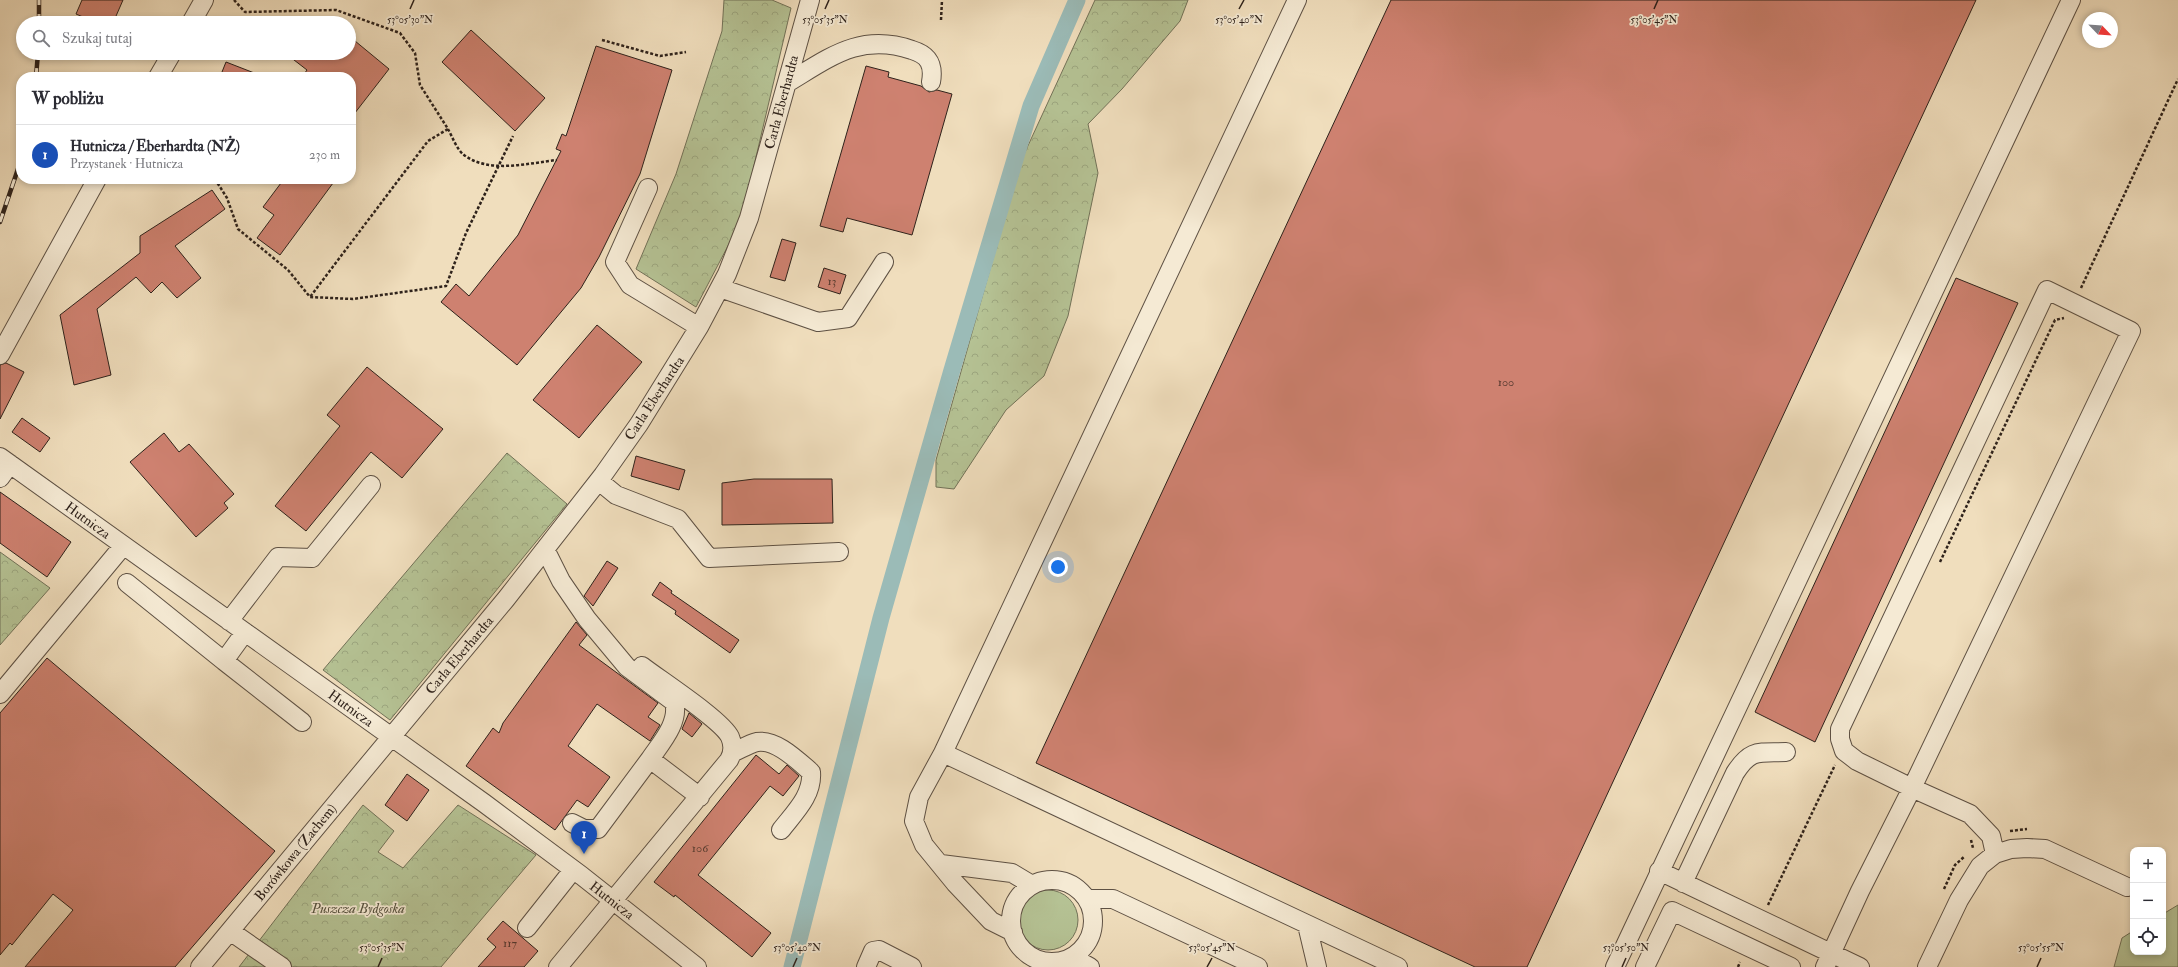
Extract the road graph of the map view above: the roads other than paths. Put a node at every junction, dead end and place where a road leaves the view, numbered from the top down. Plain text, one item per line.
1 (204, 0) edge
2 (810, 0) edge
3 (1296, 0) edge
4 (2071, 0) edge
5 (195, 16) edge
6 (168, 60) edge
7 (161, 72) edge
8 (931, 82) dead end
9 (786, 83) junction
10 (94, 184) edge
11 (648, 188) dead end
12 (884, 262) dead end
13 (720, 288) junction
14 (699, 327) junction
15 (0, 355) edge
16 (3, 467) edge
17 (599, 481) junction
18 (371, 484) dead end
19 (123, 546) junction
20 (545, 549) junction
21 (839, 552) dead end
22 (127, 583) dead end
23 (229, 621) junction
24 (245, 632) junction
25 (224, 661) junction
26 (642, 666) dead end
27 (0, 694) edge
28 (302, 722) dead end
29 (391, 737) junction
30 (734, 752) junction
31 (1786, 752) dead end
32 (943, 753) junction
33 (650, 759) junction
34 (1912, 788) junction
35 (700, 797) junction
36 (572, 823) dead end
37 (781, 830) dead end
38 (1995, 854) junction
39 (941, 864) junction
40 (573, 870) junction
41 (1659, 871) junction
42 (1683, 883) junction
43 (1032, 885) junction
44 (2127, 887) dead end
45 (1087, 899) junction
46 (614, 901) junction
47 (1307, 924) junction
48 (527, 928) dead end
49 (230, 931) junction
50 (1012, 932) junction
51 (1072, 957) junction
52 (1829, 961) edge
53 (200, 967) edge
54 (282, 967) edge
55 (558, 967) edge
56 (697, 967) edge
57 (866, 967) edge
58 (912, 967) edge
59 (1090, 967) edge
60 (1258, 967) edge
61 (1317, 967) edge
62 (1398, 967) edge
63 (1615, 967) edge
64 (1645, 967) edge
65 (1791, 967) edge
66 (1860, 967) edge
67 (1927, 967) edge

1 - 5 street
2 - 9 street, Carla Eberhardta
3 - 32 street
4 - 41 street
6 - 7 street
8 - 9 street
9 - 13 street, Carla Eberhardta
10 - 15 street
11 - 14 street
12 - 13 street
13 - 14 street, Carla Eberhardta
14 - 17 street, Carla Eberhardta
16 - 19 street, Hutnicza
17 - 20 street, Carla Eberhardta
17 - 21 street
18 - 23 street
19 - 23 street, Hutnicza
19 - 27 street
20 - 29 street, Carla Eberhardta
20 - 33 street
22 - 25 street
23 - 24 street, Hutnicza
24 - 25 street
24 - 29 street, Hutnicza
25 - 28 street
26 - 30 street
29 - 40 street, Hutnicza
29 - 49 street, Borówkowa (Zachem)
30 - 35 street
30 - 37 street
31 - 42 street
32 - 39 street
32 - 47 street
33 - 35 street
33 - 36 street
34 - 34 street
34 - 38 street
34 - 52 street
35 - 46 street
38 - 44 street
38 - 67 street
39 - 43 street
39 - 50 street
40 - 46 street, Hutnicza
40 - 48 street
41 - 42 street
41 - 63 street
42 - 52 street
43 - 45 street
43 - 50 street
45 - 51 street
45 - 60 street
46 - 55 street
46 - 56 street, Hutnicza
47 - 61 street
47 - 62 street
49 - 53 street, Borówkowa (Zachem)
49 - 54 street
50 - 51 street
51 - 59 street
52 - 66 street
57 - 58 street
64 - 65 street

